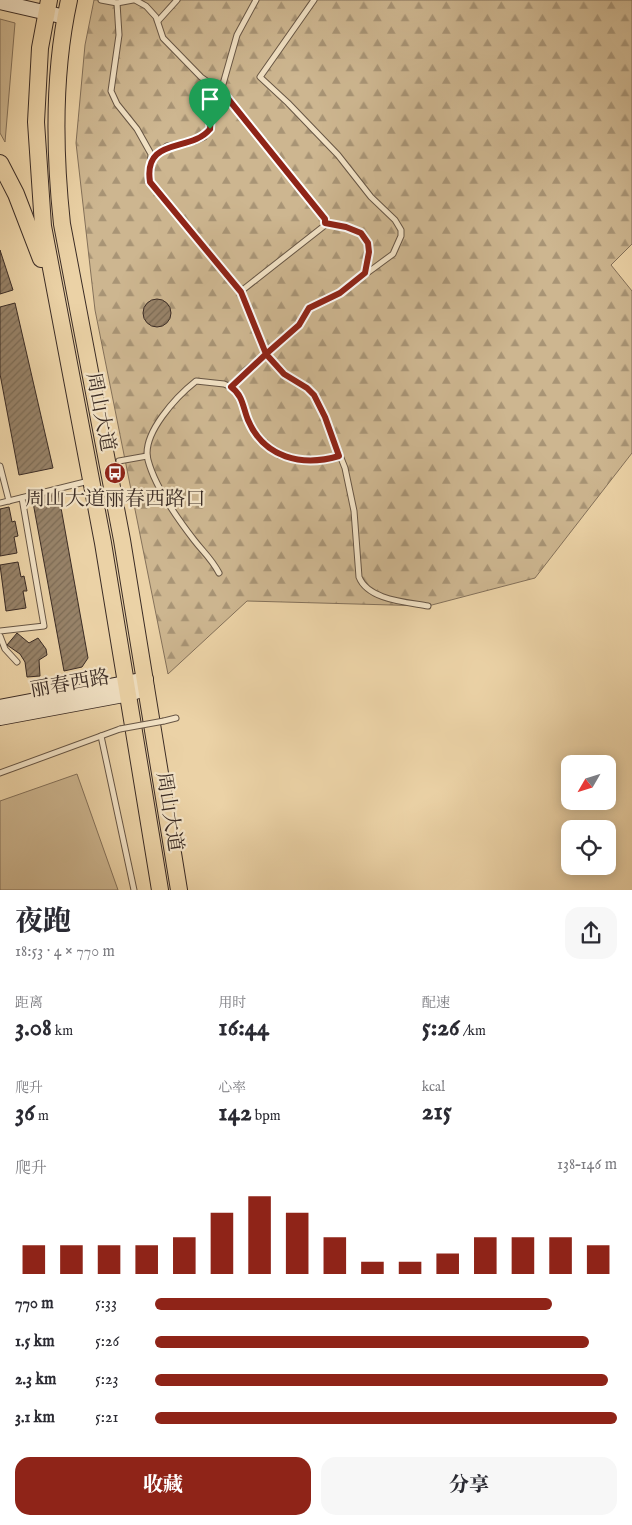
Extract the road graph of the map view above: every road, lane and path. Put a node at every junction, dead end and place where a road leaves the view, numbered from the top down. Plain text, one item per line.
1 (101, 0) edge
2 (134, 0) edge
3 (177, 0) edge
4 (256, 0) edge
5 (314, 0) edge
6 (0, 2) edge
7 (117, 3) junction
8 (61, 5) edge
9 (158, 21) junction
10 (221, 90) junction
11 (153, 158) junction
12 (0, 162) edge
13 (325, 223) junction
14 (365, 273) junction
15 (240, 292) junction
16 (57, 298) junction
17 (266, 354) junction
18 (231, 387) junction
19 (148, 456) junction
20 (339, 456) junction
21 (119, 461) dead end
22 (0, 466) edge
23 (92, 480) junction
24 (22, 498) junction
25 (9, 501) junction
26 (0, 503) edge
27 (219, 573) dead end
28 (428, 606) dead end
29 (0, 631) edge
30 (0, 636) edge
31 (17, 662) dead end
32 (147, 684) junction
33 (128, 688) junction
34 (0, 707) edge
35 (0, 718) edge
36 (176, 718) dead end
37 (101, 736) junction
38 (0, 773) edge
39 (134, 890) edge
40 (160, 890) edge
41 (179, 890) edge

1 - 7 lane
2 - 7 lane
2 - 9 lane
3 - 9 lane
4 - 10 lane
5 - 14 lane
6 - 8 main road
7 - 11 lane
8 - 16 main road, 周山大道
8 - 32 main road, 周山大道
9 - 10 lane
10 - 11 lane
10 - 13 lane
11 - 15 lane
12 - 16 main road
13 - 14 lane
13 - 15 lane
14 - 17 lane
15 - 17 lane
16 - 23 main road, 周山大道
17 - 18 lane
17 - 20 lane
18 - 19 lane
18 - 20 lane
19 - 21 lane
19 - 27 lane
20 - 28 lane
22 - 25 lane
23 - 24 lane
23 - 33 main road, 周山大道
24 - 25 lane
24 - 29 lane
25 - 26 lane
30 - 31 lane
32 - 33 main road, 丽春西路
32 - 41 main road, 周山大道
33 - 34 main road, 丽春西路
33 - 35 main road, 丽春西路
33 - 40 main road, 周山大道
36 - 37 lane, bridge
37 - 38 lane
37 - 39 lane

